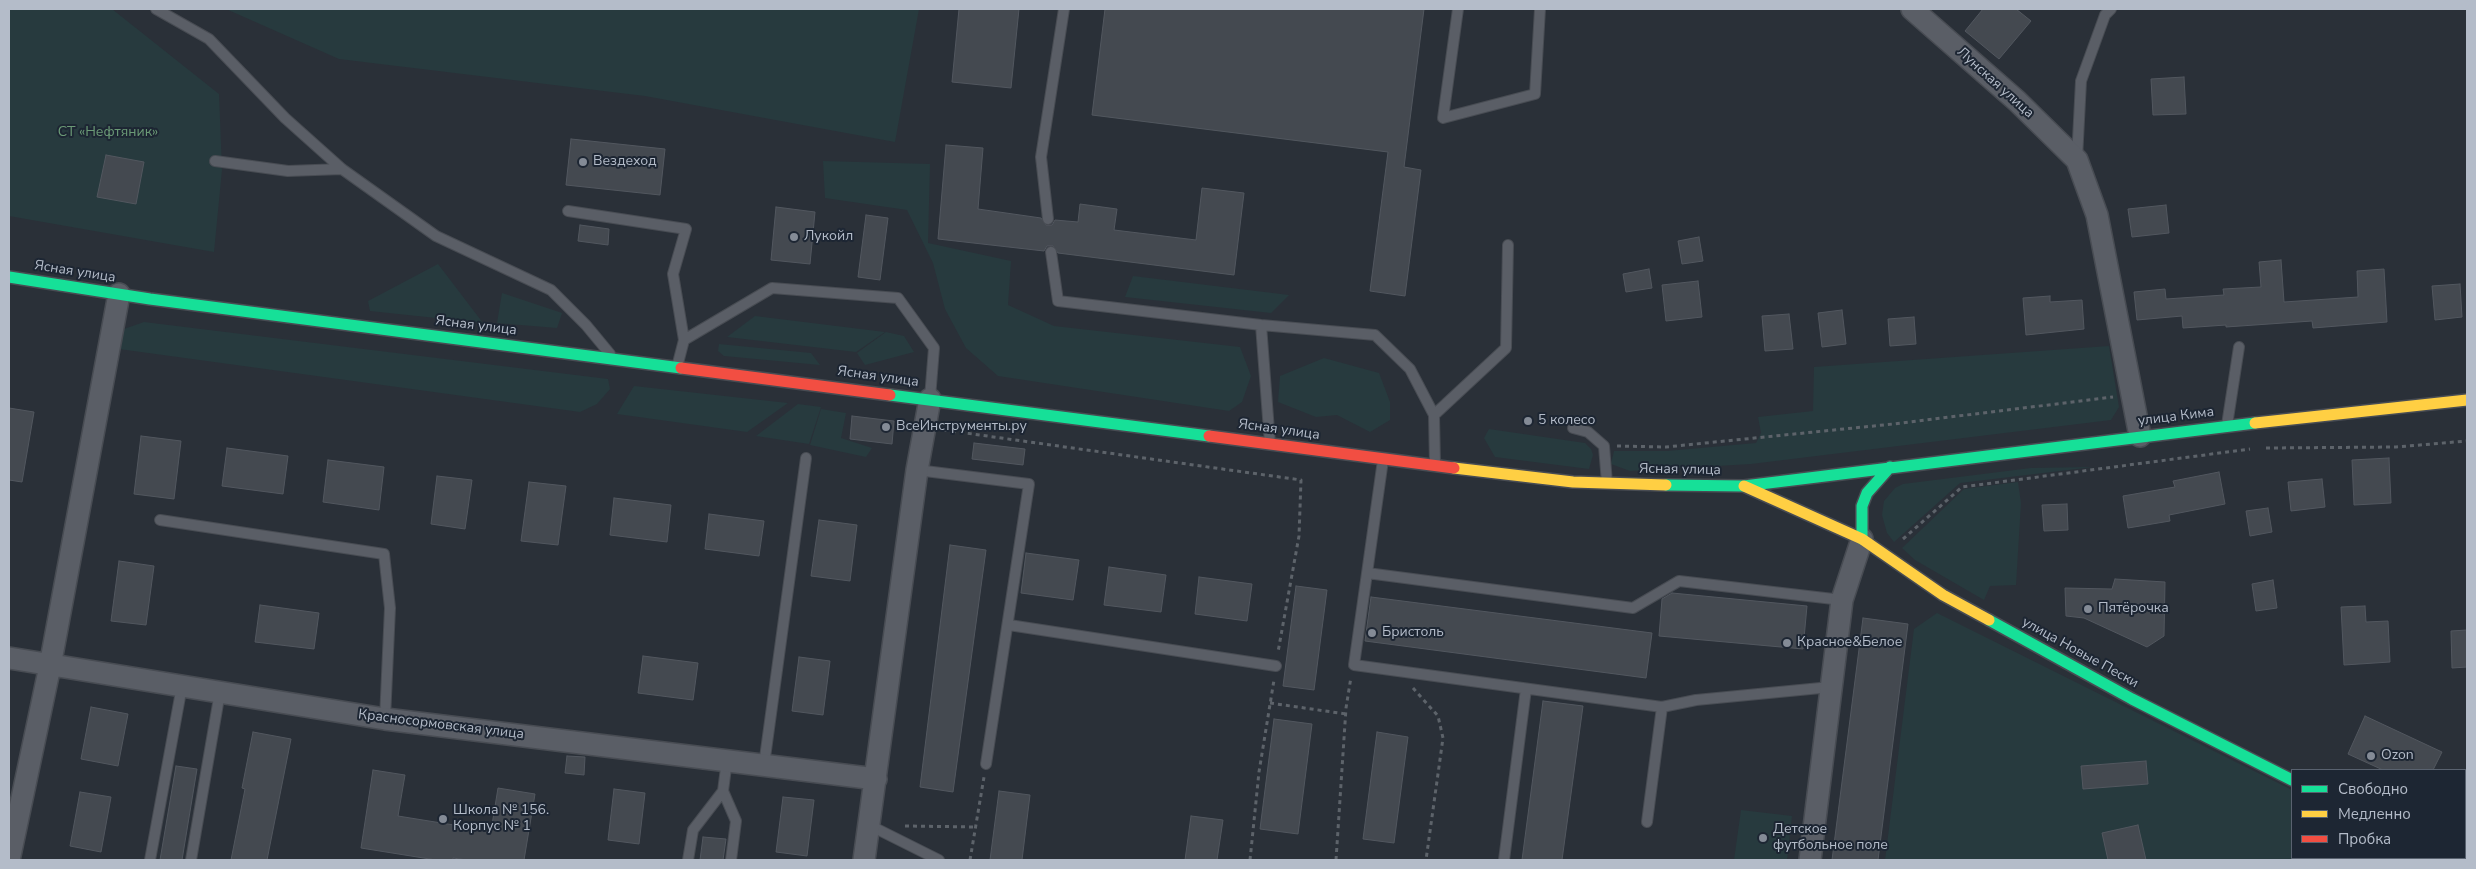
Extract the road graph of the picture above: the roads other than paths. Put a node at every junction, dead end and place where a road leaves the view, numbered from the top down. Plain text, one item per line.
1 (156, 9) edge
2 (1064, 9) edge
3 (1458, 9) edge
4 (1540, 9) edge
5 (1912, 9) edge
6 (2111, 9) edge
7 (2077, 160) junction
8 (215, 161) dead end
9 (342, 169) junction
10 (568, 211) dead end
11 (1048, 219) dead end
12 (1508, 245) dead end
13 (1051, 252) dead end
14 (9, 277) edge
15 (119, 294) junction
16 (1261, 325) junction
17 (684, 340) junction
18 (2239, 347) dead end
19 (614, 359) junction
20 (677, 368) junction
21 (930, 399) junction
22 (2467, 400) edge
23 (1434, 415) junction
24 (2226, 426) junction
25 (1574, 428) dead end
26 (2140, 436) junction
27 (1270, 444) junction
28 (806, 458) dead end
29 (1383, 460) junction
30 (1435, 466) junction
31 (1890, 467) junction
32 (917, 470) junction
33 (1607, 484) junction
34 (1744, 486) junction
35 (160, 520) dead end
36 (1862, 539) junction
37 (1367, 573) junction
38 (1842, 600) junction
39 (1008, 625) junction
40 (9, 658) edge
41 (50, 666) junction
42 (1276, 666) road end
43 (182, 686) junction
44 (1831, 687) junction
45 (1526, 689) junction
46 (220, 692) junction
47 (1662, 707) junction
48 (385, 719) junction
49 (727, 760) junction
50 (986, 764) road end
51 (764, 765) junction
52 (876, 779) junction
53 (2291, 779) edge
54 (723, 791) junction
55 (1647, 822) dead end
56 (869, 825) junction
57 (9, 860) edge
58 (150, 860) edge
59 (191, 860) edge
60 (688, 860) edge
61 (731, 860) edge
62 (864, 860) edge
63 (939, 860) edge
64 (1504, 860) edge
65 (1810, 860) edge

1 - 9 lane
2 - 11 lane
3 - 4 lane
5 - 7 street, Лунская улица
6 - 7 lane
7 - 26 street
8 - 9 lane
9 - 19 lane
10 - 17 lane
12 - 23 lane
13 - 16 lane
14 - 15 main road, Ясная улица
15 - 19 main road, Ясная улица
15 - 41 street
16 - 23 lane
16 - 27 lane
17 - 20 lane
17 - 21 lane
18 - 24 lane
19 - 20 main road, Ясная улица
20 - 21 main road, Ясная улица
21 - 27 main road, Ясная улица
21 - 32 street
22 - 24 main road, улица Кима
23 - 30 lane
24 - 26 main road, улица Кима
25 - 33 lane
26 - 31 main road, улица Кима
27 - 29 main road, Ясная улица
28 - 51 lane
29 - 30 main road, Ясная улица
29 - 37 lane
30 - 33 main road, Ясная улица
31 - 34 main road, улица Кима
31 - 36 main road
32 - 39 lane
32 - 52 street
33 - 34 main road, Ясная улица
34 - 36 main road, улица Новые Пески
35 - 48 lane
36 - 38 street
36 - 53 main road, улица Новые Пески
37 - 38 lane
37 - 45 lane
38 - 44 street
39 - 42 lane
39 - 50 lane
40 - 41 street, Красносормовская улица
41 - 43 street, Красносормовская улица
41 - 57 street
43 - 46 street, Красносормовская улица
43 - 58 lane
44 - 47 lane
44 - 65 street
45 - 47 lane
45 - 64 lane
46 - 48 street, Красносормовская улица
46 - 59 lane
47 - 55 lane
48 - 49 street, Красносормовская улица
49 - 51 street, Красносормовская улица
49 - 54 lane
51 - 52 street, Красносормовская улица
52 - 56 street
54 - 60 lane
54 - 61 lane
56 - 62 street
56 - 63 lane

